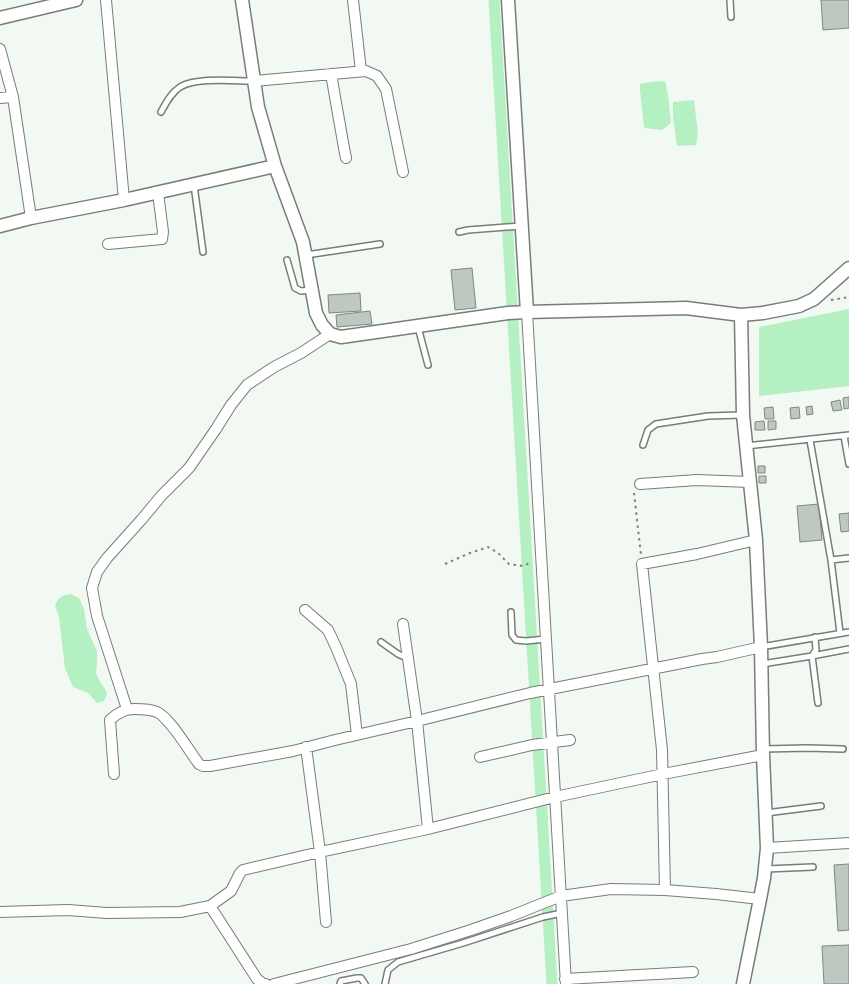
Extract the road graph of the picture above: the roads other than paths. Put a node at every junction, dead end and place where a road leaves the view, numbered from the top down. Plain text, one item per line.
1 (76, 0) edge
2 (106, 0) edge
3 (242, 0) edge
4 (353, 0) edge
5 (508, 0) edge
6 (730, 0) edge
7 (731, 17) dead end
8 (0, 18) edge
9 (0, 49) edge
10 (361, 72) junction
11 (331, 74) junction
12 (254, 81) junction
13 (13, 97) junction
14 (0, 98) edge
15 (161, 112) dead end
16 (346, 158) dead end
17 (275, 166) junction
18 (402, 172) dead end
19 (194, 184) junction
20 (158, 193) junction
21 (124, 200) junction
22 (31, 218) junction
23 (0, 226) edge
24 (517, 227) junction
25 (459, 232) dead end
26 (108, 244) dead end
27 (380, 244) dead end
28 (203, 252) dead end
29 (305, 256) junction
30 (287, 260) dead end
31 (849, 268) edge
32 (312, 290) junction
33 (517, 313) junction
34 (741, 315) junction
35 (418, 326) junction
36 (330, 334) junction
37 (428, 364) dead end
38 (743, 415) junction
39 (847, 436) edge
40 (810, 440) junction
41 (643, 445) dead end
42 (746, 446) junction
43 (849, 464) edge
44 (750, 482) junction
45 (640, 484) road end
46 (756, 540) junction
47 (849, 558) edge
48 (831, 560) junction
49 (305, 610) dead end
50 (511, 612) dead end
51 (403, 624) dead end
52 (849, 632) edge
53 (840, 633) junction
54 (816, 637) junction
55 (542, 639) junction
56 (382, 642) dead end
57 (761, 647) junction
58 (849, 649) edge
59 (812, 656) junction
60 (407, 658) junction
61 (761, 664) junction
62 (654, 669) junction
63 (540, 691) junction
64 (818, 703) dead end
65 (127, 709) junction
66 (417, 721) junction
67 (357, 734) junction
68 (570, 740) dead end
69 (548, 743) junction
70 (306, 747) junction
71 (843, 749) dead end
72 (763, 752) junction
73 (480, 757) dead end
74 (114, 774) dead end
75 (664, 774) junction
76 (551, 798) junction
77 (821, 806) dead end
78 (765, 813) junction
79 (428, 829) junction
80 (849, 843) edge
81 (767, 848) junction
82 (320, 852) junction
83 (813, 867) dead end
84 (765, 869) junction
85 (665, 890) junction
86 (557, 897) junction
87 (760, 899) junction
88 (210, 906) junction
89 (0, 912) edge
90 (558, 914) junction
91 (326, 922) dead end
92 (693, 972) dead end
93 (566, 982) edge
94 (266, 984) edge
95 (274, 984) edge
96 (340, 984) edge
97 (365, 984) edge
98 (385, 984) edge
99 (743, 984) edge

1 - 8 street
2 - 21 street
3 - 12 street
4 - 10 street
5 - 24 street
6 - 7 lane
9 - 13 street
10 - 11 street
10 - 18 street
11 - 12 street
11 - 16 street
12 - 15 lane
12 - 17 street
13 - 14 street
13 - 22 street
17 - 19 street
17 - 29 street
19 - 20 street
19 - 28 lane
20 - 21 street
20 - 26 street
21 - 22 street
22 - 23 street
24 - 25 lane
24 - 33 street
27 - 29 lane
29 - 32 street
30 - 32 lane
31 - 34 street
32 - 36 street
33 - 34 street
33 - 35 street
33 - 55 street
34 - 38 street
35 - 36 street
35 - 37 lane
36 - 65 street
38 - 41 lane
38 - 42 street
39 - 40 lane
39 - 43 lane
40 - 42 lane
40 - 48 lane
42 - 44 street
44 - 45 street
44 - 46 street
46 - 57 street
46 - 62 street
47 - 48 lane
48 - 53 lane
49 - 67 street
50 - 55 lane
51 - 60 street
52 - 53 lane
53 - 54 lane
54 - 57 lane
54 - 59 lane
55 - 63 street
56 - 60 lane
57 - 61 street
57 - 62 street
58 - 59 lane
59 - 61 lane
59 - 64 lane
60 - 66 street
61 - 72 street
62 - 63 street
62 - 75 street
63 - 66 street
63 - 69 street
65 - 70 street
65 - 74 street
66 - 67 street
66 - 79 street
67 - 70 street
68 - 69 street
69 - 73 street
69 - 76 street
70 - 82 street
71 - 72 lane
72 - 75 street
72 - 78 street
75 - 76 street
75 - 85 street
76 - 79 street
76 - 86 street
77 - 78 lane
78 - 81 street
79 - 82 street
80 - 81 street
81 - 84 street
82 - 88 street
82 - 91 street
83 - 84 lane
84 - 87 street
85 - 86 street
85 - 87 street
86 - 90 street
86 - 95 street
87 - 99 street
88 - 89 street
88 - 94 street
90 - 93 street
90 - 98 lane
92 - 93 street
96 - 97 lane

